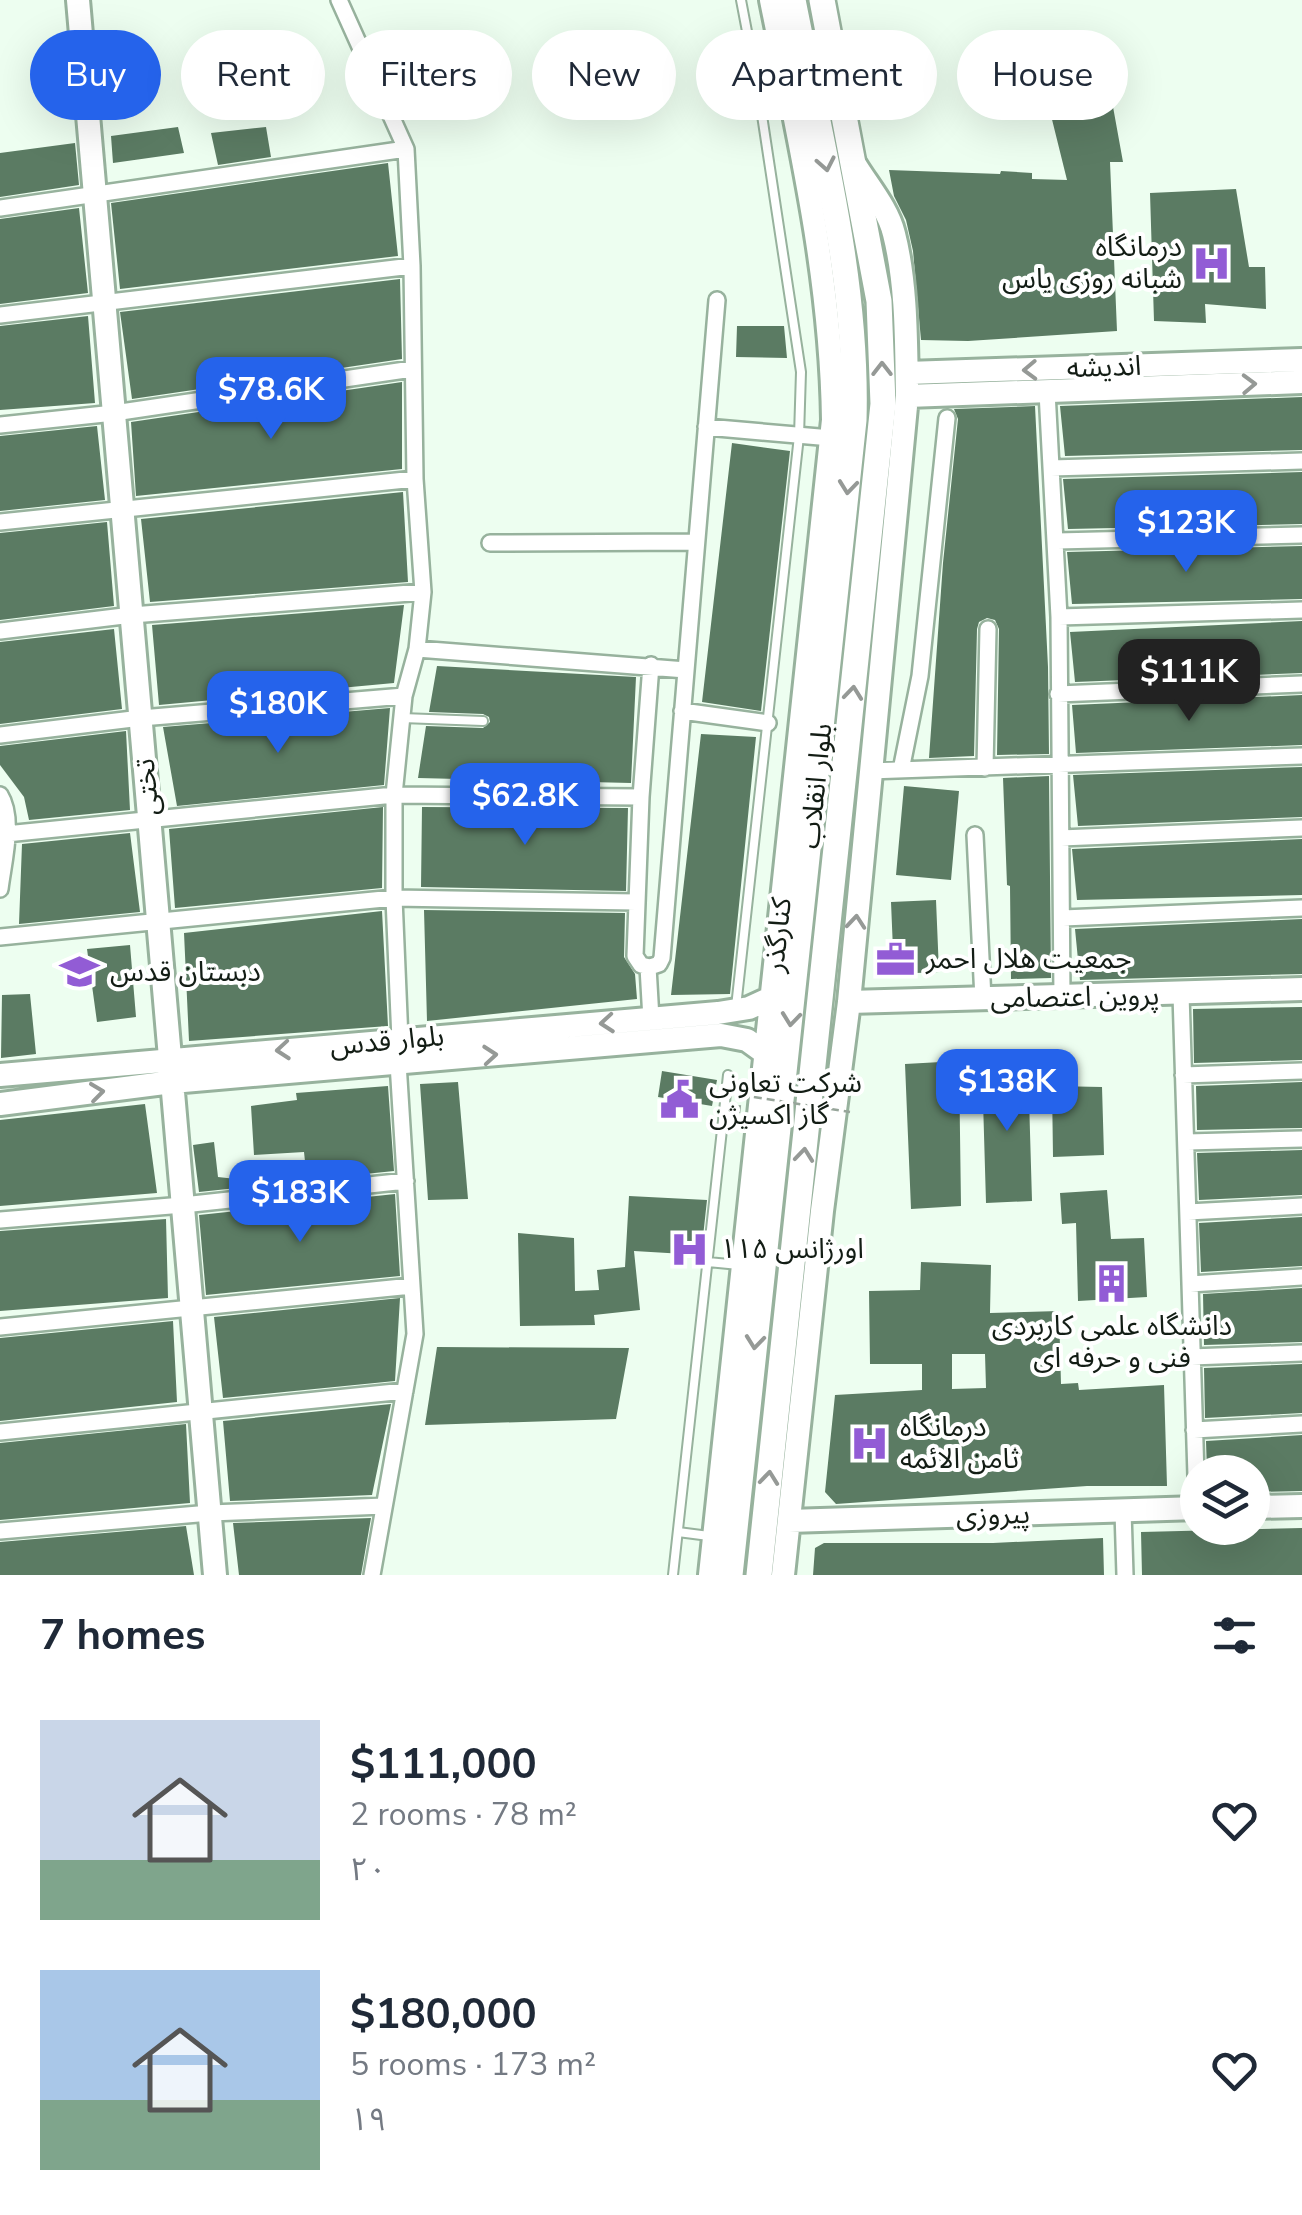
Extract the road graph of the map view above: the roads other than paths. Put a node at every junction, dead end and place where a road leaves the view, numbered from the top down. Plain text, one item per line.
1 (78, 0) edge
2 (340, 0) edge
3 (740, 0) edge
4 (822, 0) edge
5 (784, 6) edge
6 (406, 149) junction
7 (854, 164) junction
8 (95, 195) junction
9 (0, 208) edge
10 (412, 266) junction
11 (717, 300) dead end
12 (104, 302) junction
13 (0, 315) edge
14 (1302, 360) edge
15 (412, 369) junction
16 (1189, 375) junction
17 (1302, 382) edge
18 (916, 384) junction
19 (1047, 392) junction
20 (114, 414) junction
21 (947, 418) dead end
22 (0, 425) edge
23 (706, 427) junction
24 (799, 436) junction
25 (831, 438) junction
26 (1302, 461) edge
27 (1051, 468) junction
28 (415, 479) junction
29 (122, 508) junction
30 (0, 522) edge
31 (1302, 536) edge
32 (1057, 541) junction
33 (696, 542) junction
34 (490, 543) dead end
35 (422, 592) junction
36 (835, 605) junction
37 (862, 608) junction
38 (1302, 610) edge
39 (132, 615) junction
40 (1059, 617) junction
41 (988, 629) dead end
42 (0, 631) edge
43 (417, 649) junction
44 (651, 665) junction
45 (686, 670) junction
46 (1302, 684) edge
47 (1058, 694) junction
48 (404, 696) junction
49 (682, 712) junction
50 (141, 718) junction
51 (401, 718) junction
52 (483, 721) dead end
53 (768, 723) junction
54 (0, 735) edge
55 (1302, 756) edge
56 (1058, 766) junction
57 (985, 768) junction
58 (902, 770) junction
59 (869, 771) junction
60 (0, 795) edge
61 (394, 796) junction
62 (641, 797) junction
63 (150, 819) junction
64 (4, 826) edge
65 (801, 827) junction
66 (1302, 828) edge
67 (975, 835) dead end
68 (1061, 838) junction
69 (0, 889) edge
70 (394, 898) junction
71 (636, 902) junction
72 (1302, 908) edge
73 (1062, 918) junction
74 (159, 923) junction
75 (0, 937) edge
76 (648, 967) junction
77 (1302, 988) edge
78 (1181, 994) junction
79 (1062, 996) junction
80 (771, 998) junction
81 (983, 999) junction
82 (849, 1002) junction
83 (736, 1010) junction
84 (651, 1030) junction
85 (399, 1052) junction
86 (766, 1053) junction
87 (171, 1071) junction
88 (1302, 1071) edge
89 (0, 1074) edge
90 (728, 1074) dead end
91 (1183, 1075) junction
92 (0, 1104) edge
93 (1302, 1139) edge
94 (1187, 1142) junction
95 (406, 1181) junction
96 (760, 1205) junction
97 (183, 1206) junction
98 (1302, 1206) edge
99 (810, 1211) junction
100 (1188, 1212) junction
101 (0, 1220) edge
102 (708, 1262) junction
103 (743, 1266) junction
104 (1302, 1278) edge
105 (1190, 1284) junction
106 (412, 1286) junction
107 (192, 1308) junction
108 (0, 1327) edge
109 (1302, 1353) edge
110 (1191, 1356) junction
111 (405, 1391) junction
112 (201, 1409) junction
113 (1302, 1424) edge
114 (1194, 1430) junction
115 (0, 1432) edge
116 (1195, 1455) edge
117 (384, 1506) junction
118 (1302, 1506) edge
119 (1270, 1507) edge
120 (1180, 1509) edge
121 (1123, 1511) junction
122 (210, 1513) junction
123 (789, 1521) junction
124 (0, 1531) edge
125 (678, 1532) junction
126 (720, 1560) edge
127 (216, 1575) edge
128 (372, 1575) edge
129 (673, 1575) edge
130 (759, 1575) edge
131 (783, 1575) edge
132 (1125, 1575) edge

1 - 8 main road, تختی
2 - 6 street
3 - 24 lane
4 - 7 main road, بلوار انقلاب
5 - 25 main road, کنارگذر
5 -> 36 main road, بلوار انقلاب
6 - 8 street
6 - 10 street
7 - 18 main road
37 -> 7 main road, بلوار انقلاب
8 - 9 street
8 - 12 main road, تختی
10 - 12 street
10 - 15 street
11 - 23 street
12 - 13 street
12 - 20 main road, تختی
14 - 16 main road, اندیشه
15 - 20 street
15 - 28 street
16 -> 17 main road, اندیشه
16 -> 18 main road, اندیشه
16 - 19 main road, اندیشه
18 - 19 main road, اندیشه
18 - 59 main road
19 - 27 street
20 - 22 street
20 - 29 main road, تختی
21 - 58 street
23 - 24 street
23 - 33 street
24 - 25 street
24 - 53 lane
25 - 65 main road, کنارگذر
26 - 27 street
27 - 32 street
28 - 29 street
28 - 35 street
29 - 30 street
29 - 39 main road, تختی
31 - 32 street
32 - 40 street
33 - 34 street
33 - 45 street
35 - 39 street
35 - 43 street
36 - 37 main road
36 - 65 main road, بلوار انقلاب
99 -> 37 main road, بلوار انقلاب
38 - 40 street
39 - 42 street
39 - 50 main road, تختی
40 - 47 street
41 - 57 street
43 - 44 street
43 - 48 street
44 - 45 street
44 - 62 street
45 - 49 street
46 - 47 street
47 - 56 street
48 - 50 street
48 - 51 street
49 - 53 street
49 - 76 street
50 - 54 street
50 - 63 main road, تختی
51 - 52 lane
51 - 61 street
53 - 83 lane
55 - 56 street
56 - 57 street
56 - 68 street
57 - 58 street
58 - 59 street
82 -> 59 main road
60 - 64 street
61 - 62 street
61 - 63 street
61 - 70 street
62 - 71 street
63 - 64 street
63 - 74 main road, تختی
64 - 69 street
65 - 80 main road, کنارگذر
65 -> 96 main road, بلوار انقلاب
66 - 68 street
67 - 81 street
68 - 73 street
70 - 71 street
70 - 74 street
70 - 85 street
71 - 76 street
72 - 73 street
73 - 79 street
74 - 75 street
74 - 87 main road, تختی
76 - 84 street
77 - 78 main road, پروین اعتصامی
78 - 79 main road, پروین اعتصامی
78 - 91 street
79 - 81 main road, پروین اعتصامی
80 - 83 main road, بلوار قدس
80 - 86 main road, کنارگذر
81 - 82 main road, پروین اعتصامی
82 - 99 main road
83 - 84 main road, بلوار قدس
84 - 85 main road, بلوار قدس
84 - 86 main road, بلوار قدس
85 - 87 main road, بلوار قدس
85 - 95 street
86 - 96 main road, کنارگذر
87 - 89 main road, بلوار قدس
92 -> 87 main road, بلوار قدس
87 - 97 main road, تختی
88 - 91 street
90 - 102 lane
91 - 94 street
93 - 94 street
94 - 100 street
95 - 97 street
95 - 106 street
96 - 103 main road, کنارگذر
96 -> 126 main road, بلوار انقلاب
97 - 101 street
97 - 107 main road, تختی
98 - 100 street
99 - 123 main road
130 -> 99 main road, بلوار انقلاب
100 - 105 street
102 - 103 lane
102 - 125 lane
103 - 126 main road, کنارگذر
104 - 105 street
105 - 110 street
106 - 107 street
106 - 111 street
107 - 108 street
107 - 112 main road, تختی
109 - 110 street
110 - 114 street
111 - 112 street
111 - 117 street
112 - 115 street
112 - 122 main road, تختی
113 - 114 street
114 - 116 street
117 - 122 street
117 - 128 street
118 - 119 main road
120 - 121 main road, پیروزی
121 - 123 main road, پیروزی
121 - 132 street
122 - 124 street
122 - 127 main road, تختی
123 - 131 main road
125 - 126 lane
125 - 129 lane

